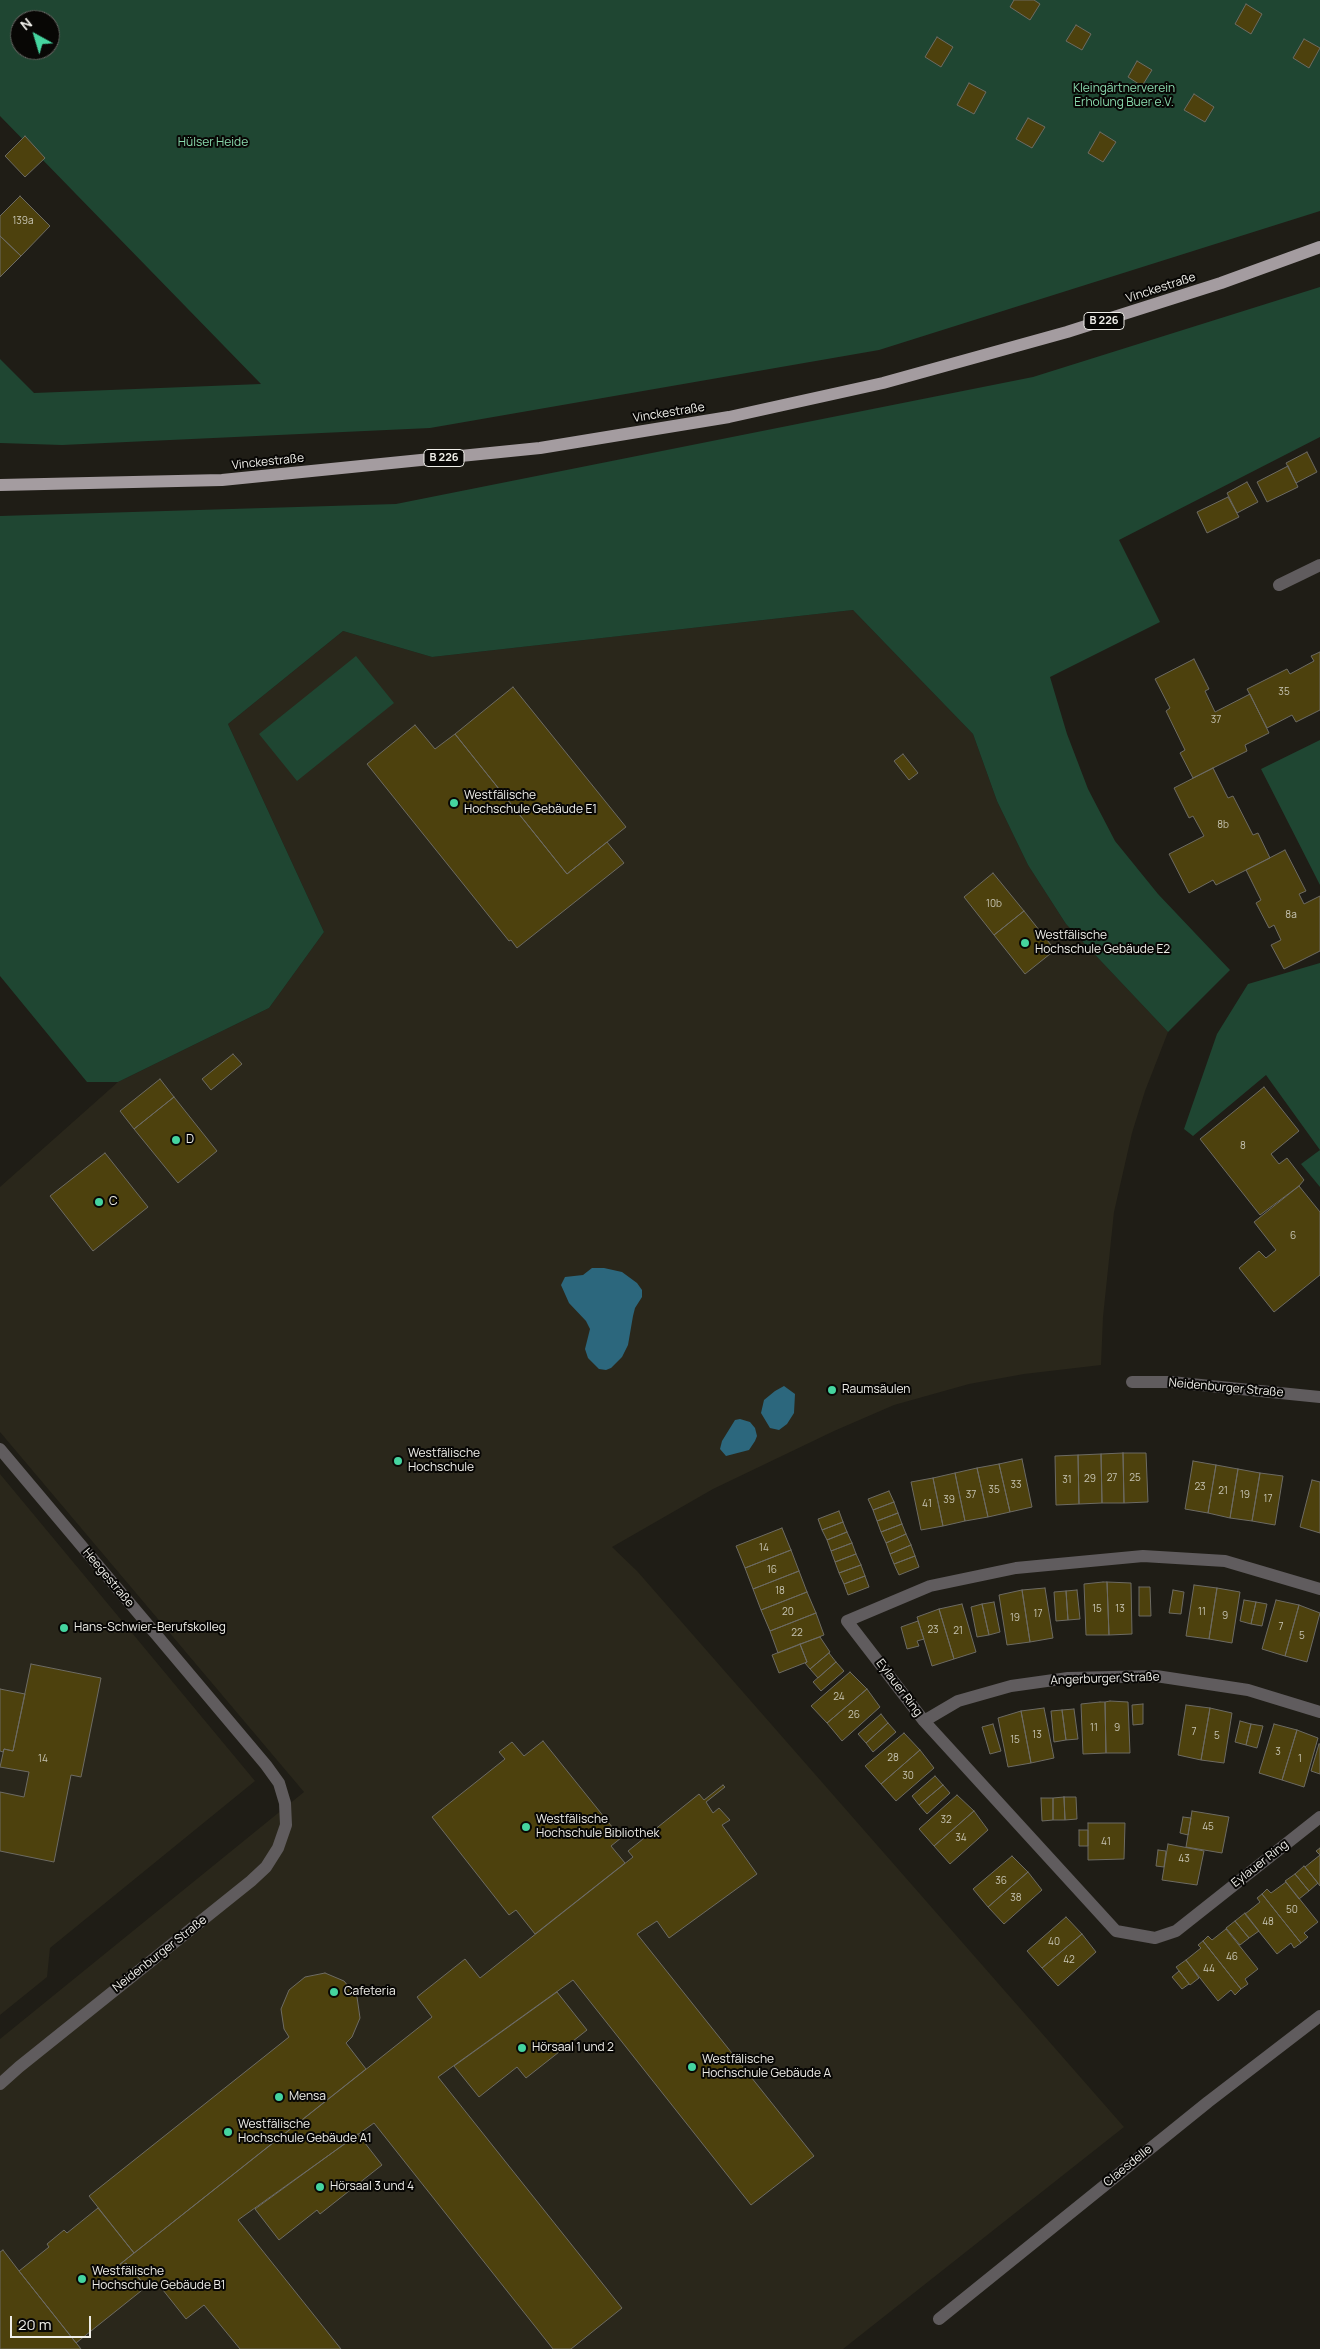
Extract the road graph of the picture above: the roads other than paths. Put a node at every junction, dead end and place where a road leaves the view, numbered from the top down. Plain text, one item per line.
1 (1320, 247) edge
2 (0, 485) edge
3 (1320, 565) edge
4 (1279, 585) dead end
5 (1132, 1382) dead end
6 (1320, 1397) edge
7 (0, 1449) edge
8 (1320, 1589) edge
9 (1320, 1712) edge
10 (924, 1721) junction
11 (286, 1803) joint
12 (1320, 1817) edge
13 (1320, 2016) edge
14 (0, 2084) edge
15 (939, 2319) dead end

1 - 2 main road, Vinckestraße / B 226
3 - 4 street
5 - 6 street, Neidenburger Straße
7 - 11 street, Heegestraße
8 - 10 street, Eylauer Ring
9 - 10 street, Angerburger Straße
10 - 12 street, Eylauer Ring
11 - 14 street, Neidenburger Straße
13 - 15 street, Claesdelle

